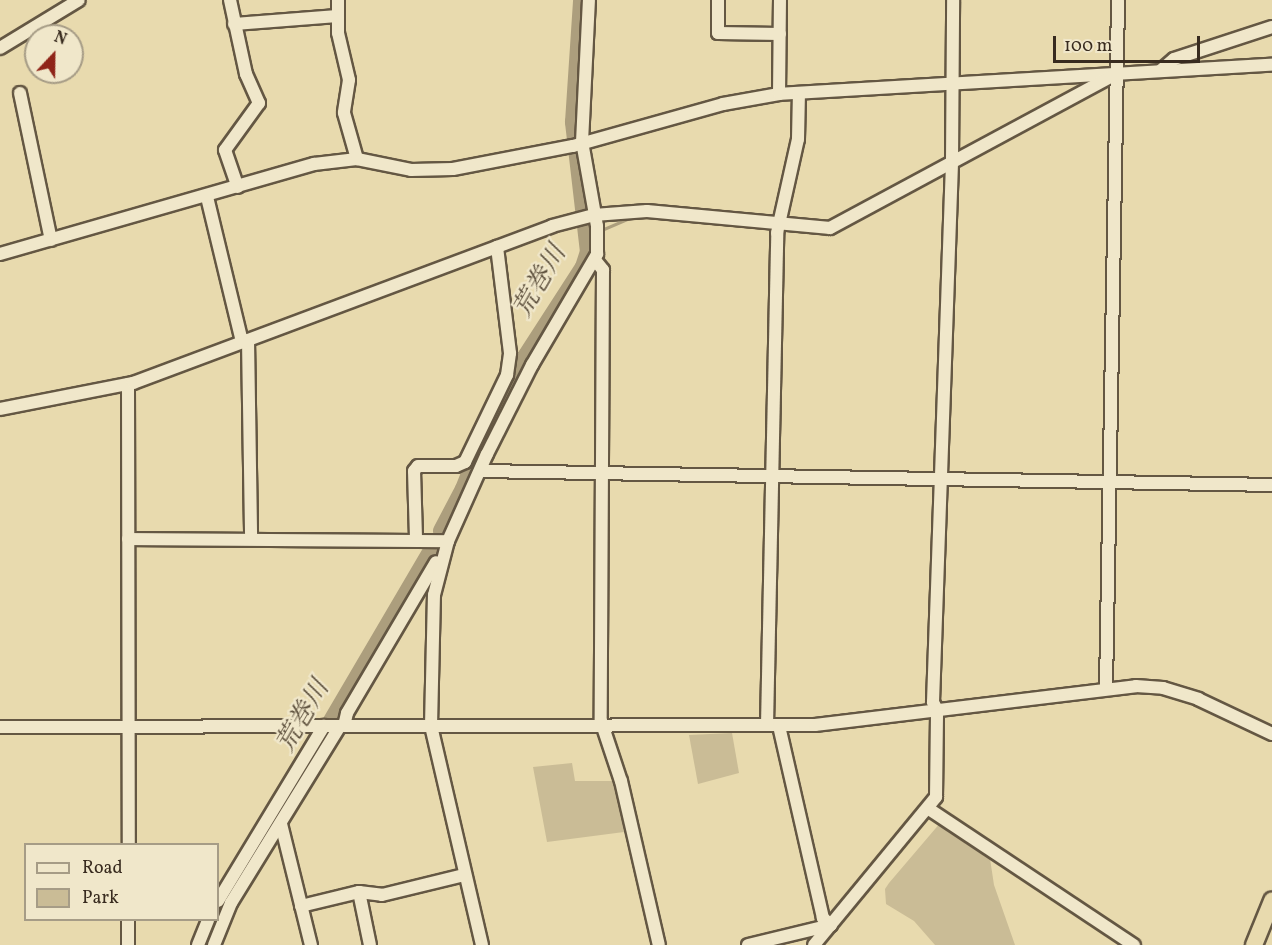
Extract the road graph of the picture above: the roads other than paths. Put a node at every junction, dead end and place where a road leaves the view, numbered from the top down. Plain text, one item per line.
1 (79, 0) edge
2 (230, 0) edge
3 (338, 0) edge
4 (589, 0) edge
5 (718, 0) edge
6 (780, 0) edge
7 (953, 0) edge
8 (1118, 0) edge
9 (338, 16) junction
10 (234, 24) junction
11 (1272, 27) edge
12 (780, 34) junction
13 (0, 48) edge
14 (1272, 65) edge
15 (1160, 71) junction
16 (1117, 73) junction
17 (952, 84) junction
18 (20, 93) dead end
19 (799, 93) junction
20 (779, 94) junction
21 (578, 144) junction
22 (357, 159) junction
23 (952, 162) junction
24 (238, 187) junction
25 (207, 197) junction
26 (594, 215) junction
27 (778, 224) junction
28 (51, 240) junction
29 (497, 247) junction
30 (0, 254) edge
31 (595, 260) junction
32 (245, 341) junction
33 (128, 384) junction
34 (0, 409) edge
35 (481, 471) junction
36 (603, 474) junction
37 (771, 477) junction
38 (938, 480) junction
39 (1108, 482) junction
40 (1272, 485) edge
41 (251, 538) junction
42 (416, 538) junction
43 (128, 539) junction
44 (446, 546) junction
45 (1106, 688) junction
46 (937, 710) junction
47 (335, 726) junction
48 (431, 726) junction
49 (604, 726) junction
50 (773, 726) junction
51 (0, 727) edge
52 (129, 727) junction
53 (1272, 734) edge
54 (929, 809) junction
55 (281, 824) junction
56 (129, 843) edge
57 (464, 875) junction
58 (359, 892) junction
59 (219, 900) edge
60 (1272, 901) edge
61 (301, 906) junction
62 (128, 921) edge
63 (208, 921) edge
64 (831, 925) junction
65 (1259, 944) edge
66 (128, 945) edge
67 (198, 945) edge
68 (214, 945) edge
69 (311, 945) edge
70 (370, 945) edge
71 (482, 945) edge
72 (659, 945) edge
73 (748, 945) edge
74 (814, 945) edge
75 (1134, 945) edge

1 - 13 street
2 - 10 street
3 - 9 street
4 - 21 street
5 - 12 street
6 - 12 street
7 - 17 street
8 - 16 street
9 - 10 street
9 - 22 street
10 - 24 street
11 - 15 street
12 - 20 street
14 - 15 street
15 - 16 street
16 - 17 street
16 - 23 street
16 - 39 street
17 - 19 street
17 - 23 street
18 - 28 street
19 - 20 street
19 - 27 street
20 - 21 street
21 - 22 street
21 - 26 street
22 - 24 street
23 - 27 street
23 - 38 street
24 - 25 street
25 - 28 street
25 - 32 street
26 - 27 street
26 - 29 street
26 - 31 street
27 - 37 street
28 - 30 street
29 - 32 street
29 - 42 street
31 - 35 street
31 - 36 street
32 - 33 street
32 - 41 street
33 - 34 street
33 - 43 street
35 - 36 street
35 - 44 street
36 - 37 street
36 - 49 street
37 - 38 street
37 - 50 street
38 - 39 street
38 - 46 street
39 - 40 street
39 - 45 street
41 - 42 street
41 - 43 street
42 - 44 street
43 - 52 street
44 - 47 street
44 - 48 street
45 - 46 street
45 - 53 street
46 - 50 street
46 - 54 street
47 - 48 street
47 - 52 street
47 - 55 street
47 - 59 street
48 - 49 street
48 - 57 street
49 - 50 street
49 - 72 street
50 - 64 street
51 - 52 street
52 - 56 street
54 - 64 street
54 - 75 street
55 - 61 street
55 - 68 street
57 - 58 street
57 - 71 street
58 - 61 street
58 - 70 street
60 - 65 highway
61 - 69 street
62 - 66 street
63 - 67 street
64 - 73 street
64 - 74 street

